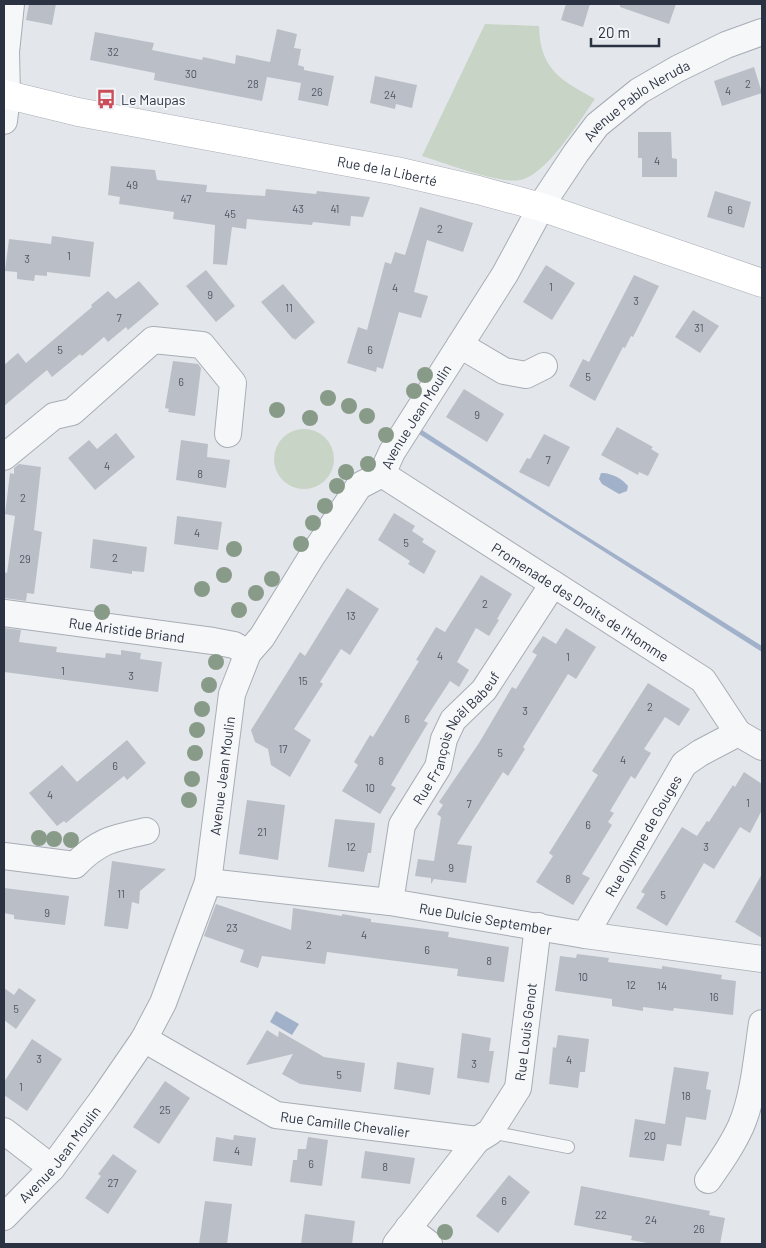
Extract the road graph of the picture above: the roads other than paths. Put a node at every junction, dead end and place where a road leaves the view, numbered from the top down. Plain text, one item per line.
1 (11, 4) edge
2 (762, 32) edge
3 (5, 103) edge
4 (541, 207) junction
5 (762, 283) edge
6 (460, 345) junction
7 (544, 366) dead end
8 (228, 434) dead end
9 (4, 457) edge
10 (382, 474) junction
11 (554, 584) junction
12 (4, 613) edge
13 (248, 653) junction
14 (738, 733) junction
15 (762, 748) edge
16 (146, 830) dead end
17 (4, 856) edge
18 (208, 882) junction
19 (390, 902) junction
20 (538, 926) junction
21 (585, 935) junction
22 (762, 959) edge
23 (762, 1023) edge
24 (144, 1039) junction
25 (4, 1131) edge
26 (483, 1136) junction
27 (568, 1147) dead end
28 (52, 1168) junction
29 (708, 1180) dead end
30 (4, 1217) edge
31 (402, 1236) edge
32 (429, 1244) edge

1 - 3 street
2 - 4 street, Avenue Pablo Neruda
3 - 4 street, Rue de la Liberté
4 - 5 street, Rue de la Liberté
4 - 6 street, Avenue Jean Moulin
6 - 7 street
6 - 10 street, Avenue Jean Moulin
8 - 9 street
10 - 11 street, Promenade des Droits de l'Homme
10 - 13 street, Avenue Jean Moulin
11 - 14 street, Promenade des Droits de l'Homme
11 - 19 street, Rue François Noël Babeuf
12 - 13 street, Rue Aristide Briand
13 - 18 street, Avenue Jean Moulin
14 - 15 street, Promenade des Droits de l'Homme
14 - 21 street, Rue Olympe de Gouges
16 - 17 street
18 - 19 street, Rue Dulcie September
18 - 24 street, Avenue Jean Moulin
19 - 20 street, Rue Dulcie September
20 - 21 street, Rue Dulcie September
20 - 26 street, Rue Louis Genot
21 - 22 street, Rue Dulcie September
23 - 29 street
24 - 26 street, Rue Camille Chevalier
24 - 28 street, Avenue Jean Moulin
25 - 28 street
26 - 27 lane
26 - 31 street, Rue Louis Genot
28 - 30 street, Avenue Jean Moulin
31 - 32 street

